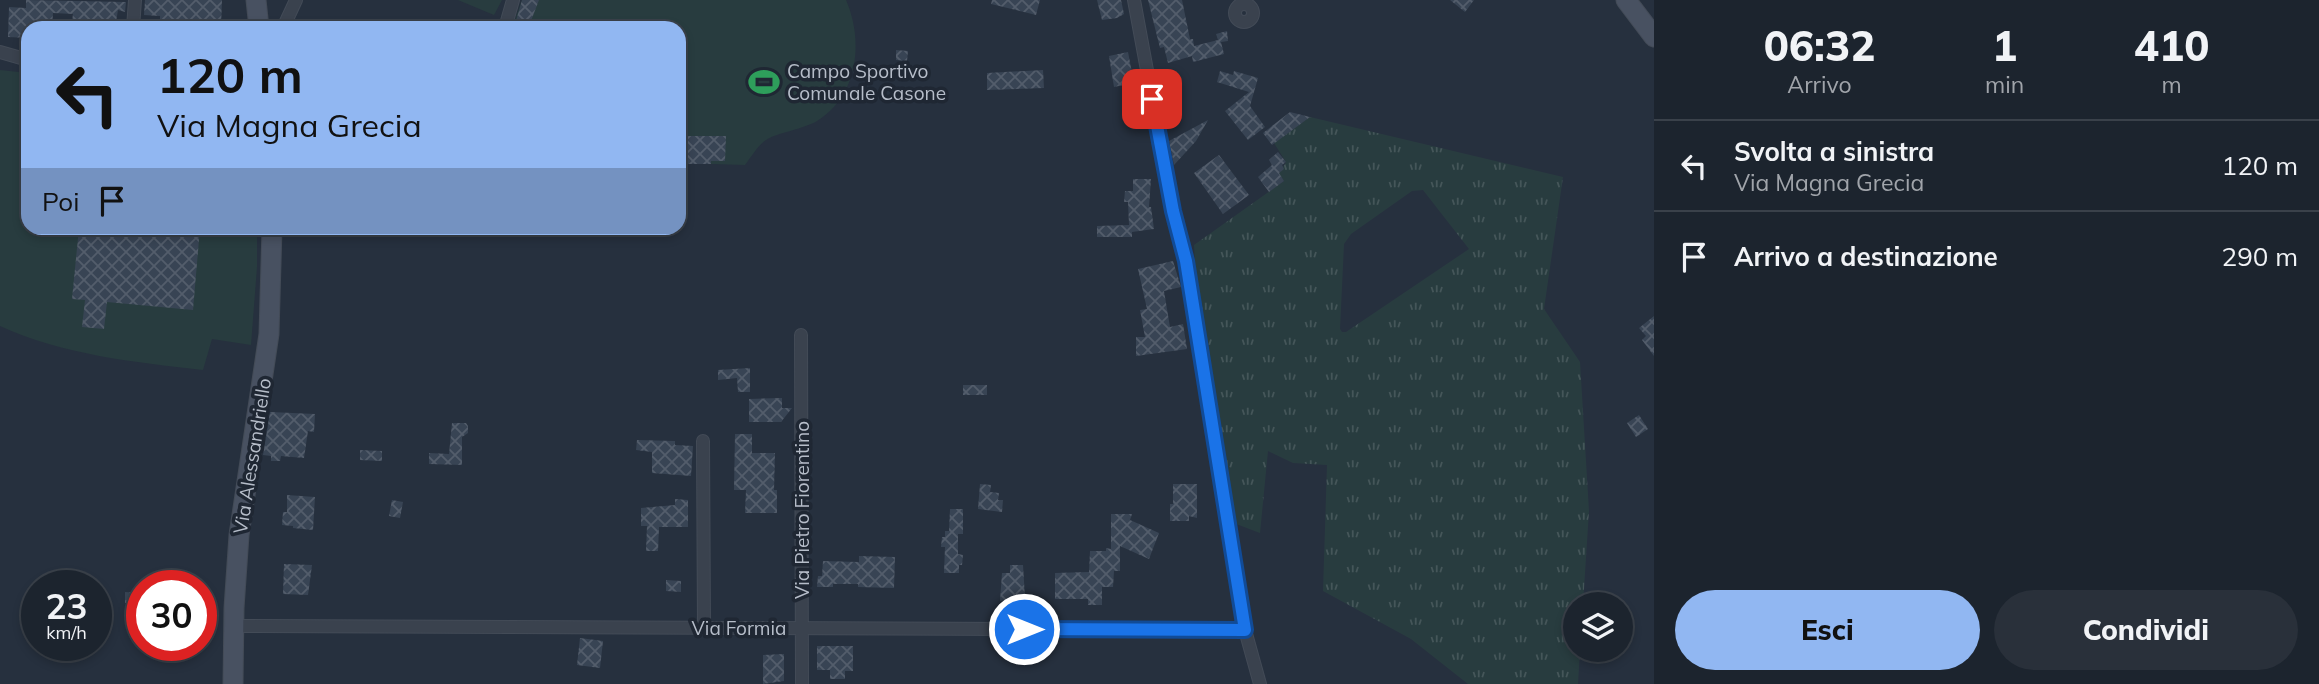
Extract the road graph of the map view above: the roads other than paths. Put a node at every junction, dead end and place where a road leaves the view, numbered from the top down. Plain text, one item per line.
1 (135, 0) edge
2 (299, 0) edge
3 (513, 0) edge
4 (1134, 0) edge
5 (1626, 0) edge
6 (134, 21) edge
7 (287, 21) edge
8 (294, 21) edge
9 (507, 21) edge
10 (1654, 37) edge
11 (0, 52) edge
12 (21, 58) edge
13 (272, 235) edge
14 (801, 335) dead end
15 (704, 441) dead end
16 (233, 626) junction
17 (704, 628) junction
18 (802, 628) junction
19 (1245, 630) junction
20 (233, 684) edge
21 (802, 684) edge
22 (1260, 684) edge

1 - 6 street
2 - 7 street
2 - 8 street
3 - 9 street
4 - 19 street
5 - 10 street
11 - 12 street
13 - 16 street, Via Alessandriello
14 - 18 street, Via Pietro Fiorentino
15 - 17 street
16 - 17 street, Via Formia
16 - 20 street, Via Alessandriello
17 - 18 street, Via Formia
18 - 19 street, Via Formia
18 - 21 street, Via Pietro Fiorentino
19 - 22 street

